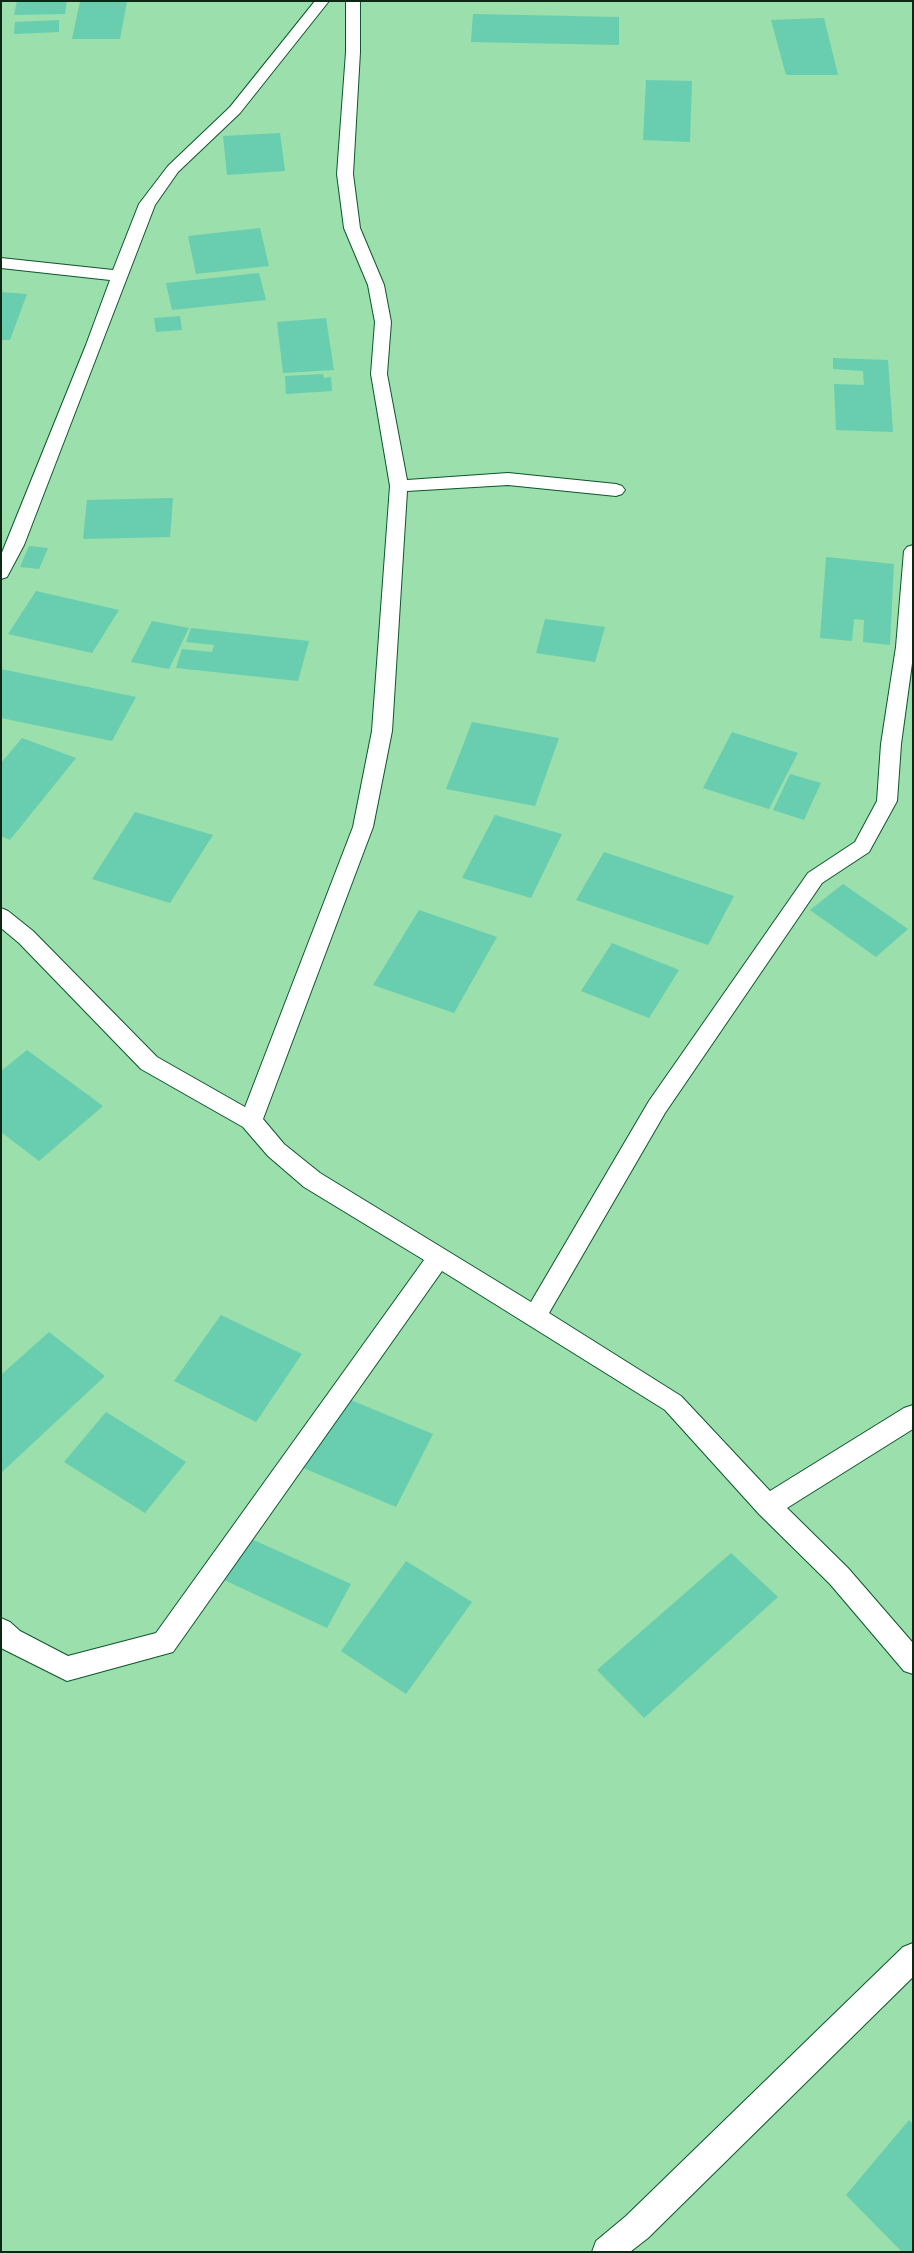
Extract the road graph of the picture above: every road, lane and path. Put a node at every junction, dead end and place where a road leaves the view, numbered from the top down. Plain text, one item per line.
1 (322, 1) edge
2 (353, 1) edge
3 (1, 263) edge
4 (120, 276) junction
5 (399, 486) junction
6 (616, 490) dead end
7 (913, 551) edge
8 (1, 573) edge
9 (1, 916) edge
10 (251, 1121) junction
11 (438, 1258) junction
12 (535, 1316) junction
13 (913, 1416) edge
14 (768, 1506) junction
15 (1, 1630) edge
16 (913, 1662) edge
17 (913, 1957) edge
18 (607, 2252) edge

1 - 4 street
2 - 5 street
3 - 4 street
4 - 8 street
5 - 6 street
5 - 10 street
7 - 12 street
9 - 10 street
10 - 11 street
11 - 12 street
11 - 15 street
12 - 14 street
13 - 14 street
14 - 16 street
17 - 18 street

